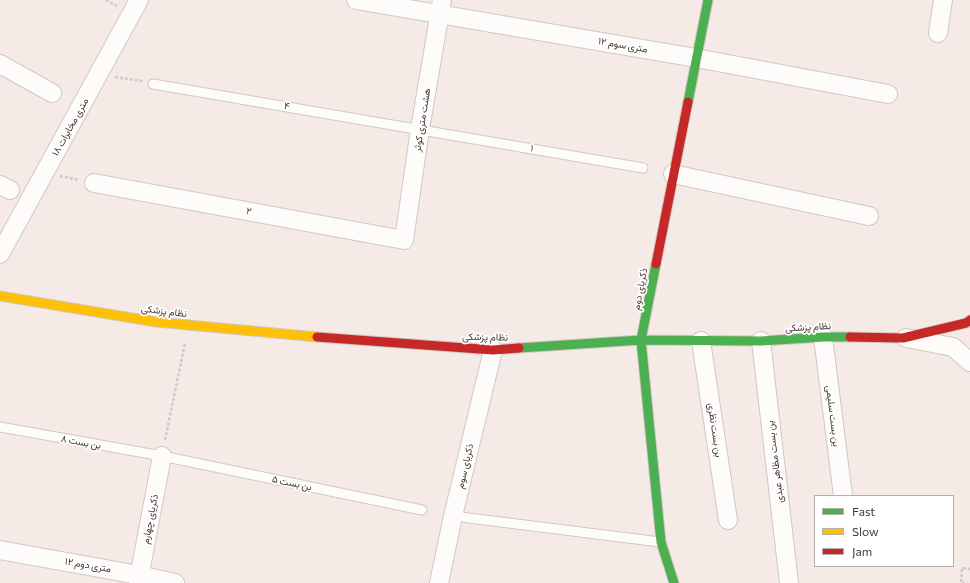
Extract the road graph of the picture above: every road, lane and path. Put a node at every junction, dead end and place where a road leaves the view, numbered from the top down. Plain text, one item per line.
1 (139, 0) edge
2 (356, 0) edge
3 (708, 0) edge
4 (943, 0) edge
5 (440, 7) edge
6 (938, 33) dead end
7 (696, 58) junction
8 (0, 64) edge
9 (99, 74) junction
10 (154, 84) joint
11 (52, 93) dead end
12 (888, 94) dead end
13 (420, 129) junction
14 (643, 168) dead end
15 (44, 173) junction
16 (674, 174) junction
17 (94, 183) joint
18 (869, 216) dead end
19 (404, 240) joint
20 (0, 254) edge
21 (0, 296) edge
22 (970, 320) edge
23 (189, 325) junction
24 (823, 336) junction
25 (903, 338) junction
26 (641, 340) junction
27 (701, 341) junction
28 (760, 341) junction
29 (493, 350) junction
30 (970, 362) edge
31 (0, 427) edge
32 (162, 456) junction
33 (843, 495) edge
34 (422, 510) dead end
35 (453, 516) junction
36 (728, 520) dead end
37 (661, 542) junction
38 (0, 550) edge
39 (970, 569) edge
40 (138, 579) edge
41 (175, 583) edge
42 (439, 583) edge
43 (674, 583) edge
44 (789, 583) edge
45 (961, 583) edge
46 (965, 583) edge

1 - 9 street, ۱۸ متری مخابرات
2 - 5 street, ۱۲ متری سوم
3 - 7 street, ذکریای دوم
4 - 6 street
5 - 7 street, ۱۲ متری سوم
5 - 13 street, هشت متری کوثر
7 - 12 street, ۱۲ متری سوم
7 - 16 street, ذکریای دوم
8 - 11 street
9 - 10 path
9 - 15 street, ۱۸ متری مخابرات
10 - 13 lane, ۴
13 - 14 lane, ۱
13 - 19 street, هشت متری کوثر
15 - 17 path
15 - 20 street, ۱۸ متری مخابرات
16 - 18 street
16 - 26 street, ذکریای دوم
17 - 19 street, ۲
21 - 23 street, نظام پزشکی
22 - 25 street, نظام پزشکی
23 - 29 street, نظام پزشکی
23 - 32 path
24 - 25 street, نظام پزشکی
24 - 28 street, نظام پزشکی
24 - 33 street, بن بست سلیمی
25 - 30 street
26 - 27 street, نظام پزشکی
26 - 29 street, نظام پزشکی
26 - 37 street, ذکریای دوم
27 - 28 street, نظام پزشکی
27 - 36 street, بن بست نظری
28 - 44 street, بن بست مظاهر عبدی
29 - 35 street, ذکریای سوم
31 - 32 lane, بن بست ۸
32 - 34 lane, بن بست ۵
32 - 40 street, ذکریای چهارم
35 - 37 lane
35 - 42 street, ذکریای سوم
37 - 43 street, ذکریای دوم
38 - 40 street, ۱۲ متری دوم
39 - 45 path
40 - 41 street, ۱۲ متری دوم
45 - 46 path

